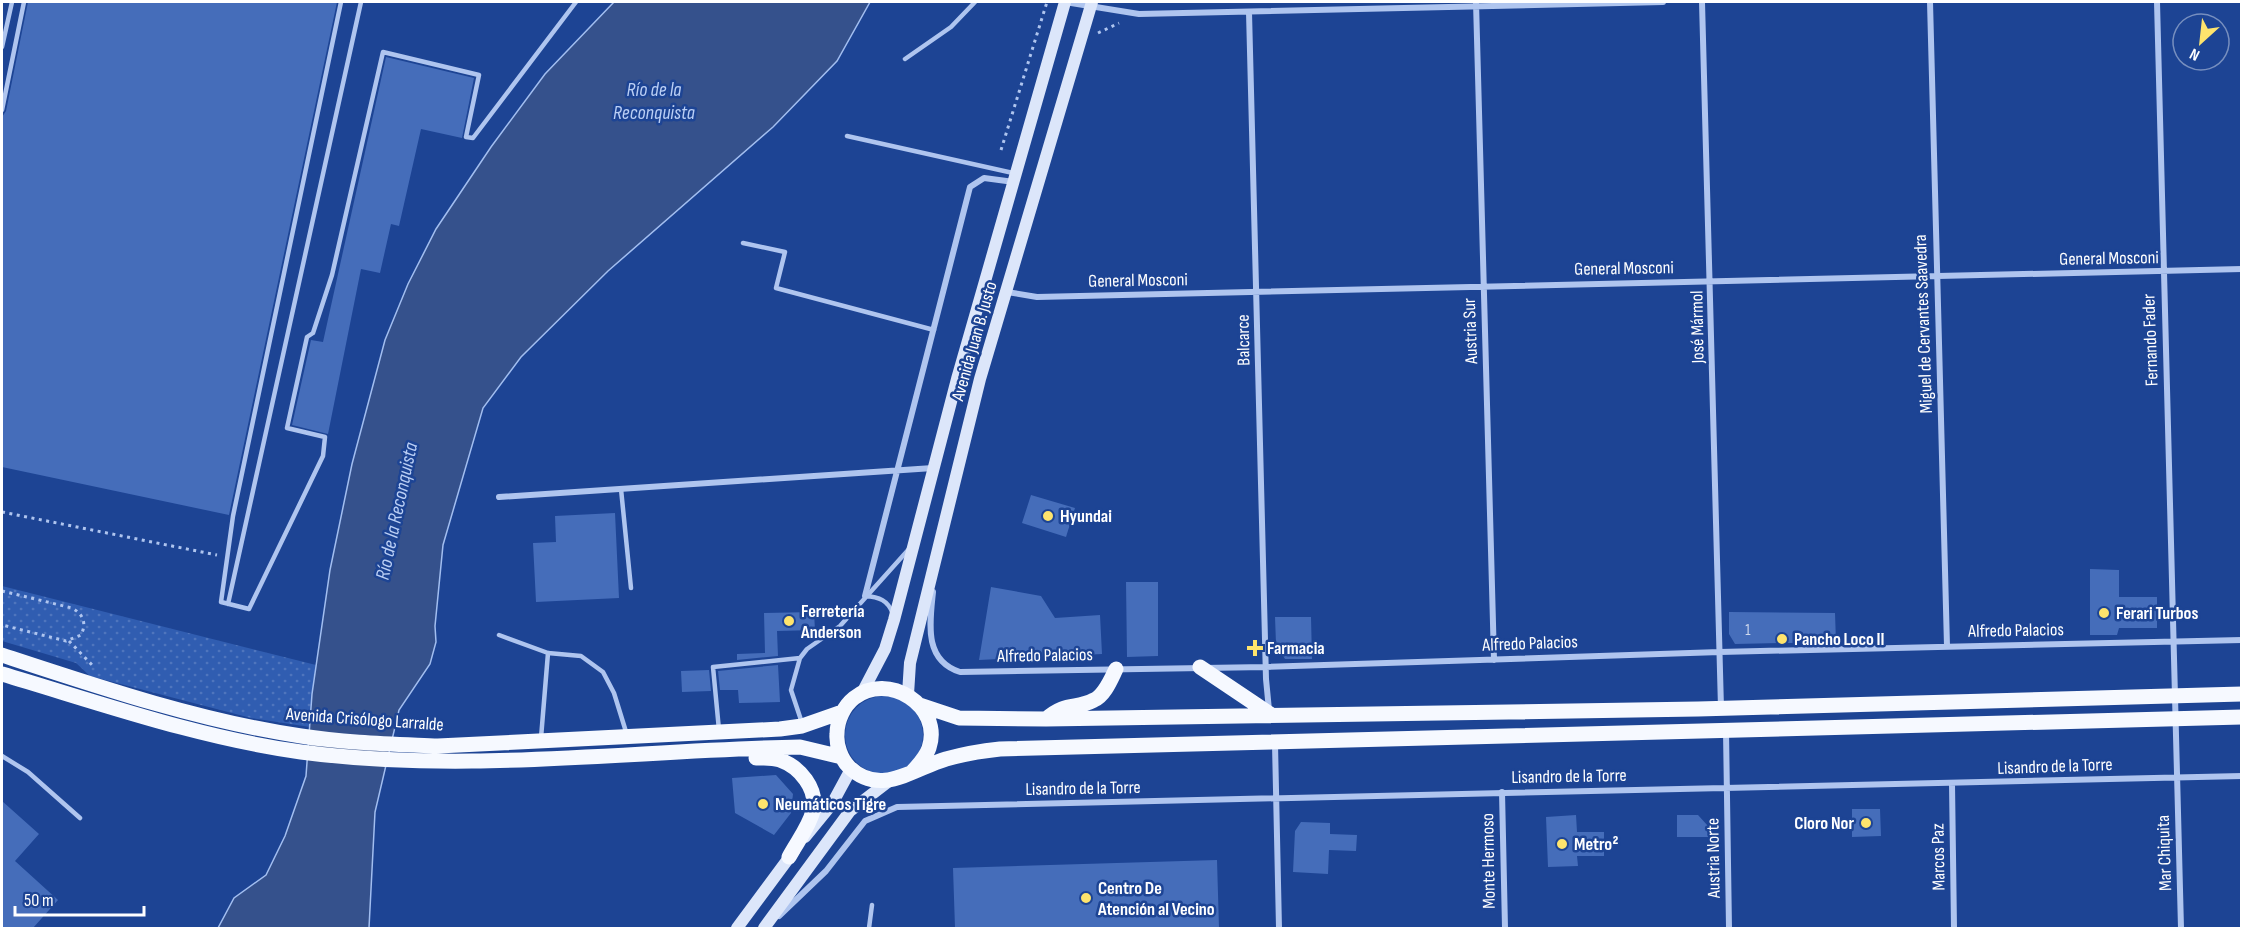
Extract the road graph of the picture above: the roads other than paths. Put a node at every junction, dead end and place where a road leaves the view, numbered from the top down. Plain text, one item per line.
1 (12, 2) edge
2 (24, 2) edge
3 (341, 2) edge
4 (361, 2) edge
5 (576, 2) edge
6 (975, 2) edge
7 (1065, 2) edge
8 (1120, 2) edge
9 (1663, 2) edge
10 (1702, 2) edge
11 (1930, 2) edge
12 (2157, 2) edge
13 (1476, 3) edge
14 (1092, 4) edge
15 (1117, 10) junction
16 (1249, 12) junction
17 (2, 47) edge
18 (905, 59) dead end
19 (2, 110) edge
20 (847, 136) dead end
21 (1015, 178) junction
22 (742, 243) dead end
23 (2241, 269) edge
24 (2163, 271) junction
25 (1937, 276) junction
26 (1710, 282) junction
27 (1484, 286) junction
28 (1007, 292) junction
29 (1256, 293) junction
30 (934, 330) junction
31 (934, 468) junction
32 (898, 470) junction
33 (621, 489) junction
34 (499, 497) dead end
35 (915, 543) junction
36 (938, 546) junction
37 (632, 588) dead end
38 (865, 596) junction
39 (228, 604) junction
40 (894, 620) junction
41 (499, 635) dead end
42 (2241, 640) edge
43 (2174, 643) junction
44 (1947, 646) junction
45 (1720, 652) junction
46 (548, 654) junction
47 (2, 655) edge
48 (800, 658) junction
49 (1494, 660) junction
50 (1200, 667) junction
51 (1266, 667) junction
52 (1116, 669) junction
53 (2, 674) edge
54 (862, 693) junction
55 (908, 694) junction
56 (2241, 694) edge
57 (2175, 696) junction
58 (920, 705) junction
59 (1722, 708) junction
60 (842, 712) junction
61 (1270, 714) junction
62 (2241, 717) edge
63 (1046, 719) junction
64 (2177, 719) junction
65 (802, 726) junction
66 (1726, 730) junction
67 (719, 732) junction
68 (628, 736) junction
69 (541, 740) junction
70 (1275, 744) junction
71 (724, 751) junction
72 (2, 756) edge
73 (847, 763) junction
74 (914, 771) junction
75 (2241, 776) edge
76 (2177, 778) junction
77 (889, 781) junction
78 (1952, 784) junction
79 (1727, 788) junction
80 (1502, 792) junction
81 (1277, 799) junction
82 (80, 818) dead end
83 (789, 857) junction
84 (872, 905) dead end
85 (737, 928) edge
86 (764, 928) edge
87 (869, 928) edge
88 (1279, 928) edge
89 (1505, 928) edge
90 (1729, 928) edge
91 (1954, 928) edge
92 (2181, 928) edge

1 - 17 lane
2 - 19 lane
3 - 39 lane
4 - 39 lane
5 - 39 lane
6 - 18 lane
7 - 14 street
7 - 21 main road, Avenida Juan B. Justo
8 - 15 street
9 - 13 street
10 - 26 street, José Mármol
11 - 25 street, Miguel de Cervantes Saavedra
12 - 24 street, Fernando Fader
13 - 16 street
13 - 27 street, Austria Sur
14 - 15 street
14 - 28 main road, Avenida Juan B. Justo
15 - 16 street
16 - 29 street, Balcarce
20 - 21 lane
21 - 30 street
21 - 31 main road, Avenida Juan B. Justo
22 - 30 lane
23 - 24 street, General Mosconi
24 - 25 street, General Mosconi
24 - 43 street, Fernando Fader
25 - 26 street, General Mosconi
25 - 44 street, Miguel de Cervantes Saavedra
26 - 27 street, General Mosconi
26 - 45 street, José Mármol
27 - 29 street, General Mosconi
27 - 49 street, Austria Sur
28 - 29 street, General Mosconi
28 - 36 main road, Avenida Juan B. Justo
29 - 51 street, Balcarce
30 - 32 street
31 - 32 street
31 - 35 main road, Avenida Juan B. Justo
32 - 33 street
32 - 38 street
33 - 34 street
33 - 37 lane
35 - 38 lane
35 - 40 main road, Avenida Juan B. Justo
36 - 52 street, Alfredo Palacios
36 - 55 main road, Avenida Juan B. Justo
38 - 40 lane
38 - 48 lane
40 - 54 main road, Avenida Juan B. Justo
41 - 46 lane
42 - 43 street, Alfredo Palacios
43 - 44 street, Alfredo Palacios
43 - 57 street, Fernando Fader
44 - 45 street, Alfredo Palacios
45 - 49 street, Alfredo Palacios
45 - 59 street, José Mármol
46 - 68 lane
46 - 69 lane
47 - 69 main road, Avenida Crisólogo Larralde
48 - 65 lane
48 - 67 lane
49 - 51 street, Alfredo Palacios
50 - 51 street, Alfredo Palacios
50 - 52 street, Alfredo Palacios
50 - 61 main road
51 - 61 street, Balcarce
52 - 63 main road
53 - 71 main road, Avenida Crisólogo Larralde
54 - 55 main road
54 - 60 main road
55 - 58 main road
56 - 57 main road
57 - 59 main road
57 - 64 street, Fernando Fader
58 - 63 main road
58 - 74 main road
59 - 61 main road
60 - 65 main road, Avenida Crisólogo Larralde
60 - 73 main road
61 - 63 main road
62 - 64 main road
64 - 66 main road
64 - 76 street, Mar Chiquita
65 - 67 main road, Avenida Crisólogo Larralde
66 - 70 main road
66 - 79 street, Austria Norte
67 - 68 main road, Avenida Crisólogo Larralde
68 - 69 main road, Avenida Crisólogo Larralde
70 - 74 main road
70 - 81 street
71 - 73 main road, Avenida Crisólogo Larralde
71 - 83 main road
72 - 82 lane
73 - 77 main road
73 - 83 main road
74 - 77 main road
75 - 76 street, Lisandro de la Torre
76 - 78 street, Lisandro de la Torre
76 - 92 street, Mar Chiquita
77 - 86 main road
78 - 79 street, Lisandro de la Torre
78 - 91 street, Marcos Paz
79 - 80 street, Lisandro de la Torre
79 - 90 street, Austria Norte
80 - 81 street, Lisandro de la Torre
80 - 89 street, Monte Hermoso
81 - 86 street, Lisandro de la Torre
81 - 88 street
83 - 85 main road
84 - 87 lane

